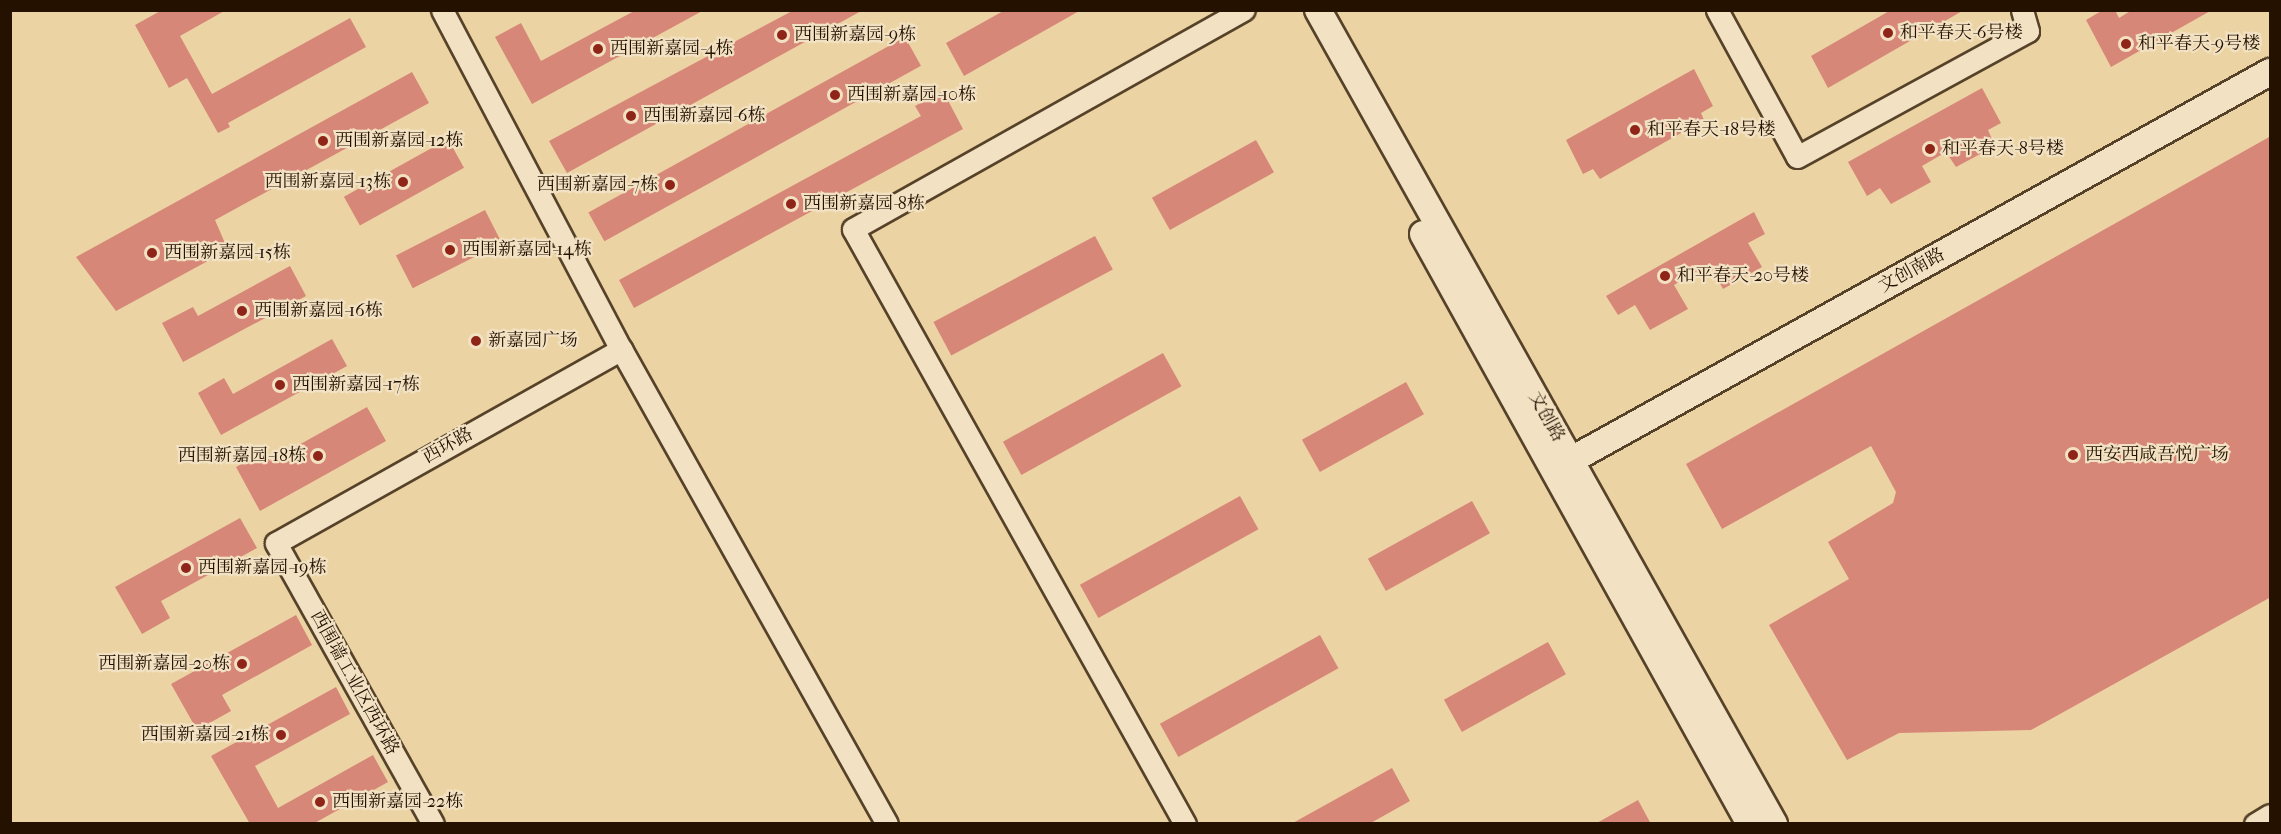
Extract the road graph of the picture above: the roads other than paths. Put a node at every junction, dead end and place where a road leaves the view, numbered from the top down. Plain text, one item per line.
1 (442, 10) edge
2 (1244, 10) edge
3 (1299, 10) edge
4 (1318, 10) edge
5 (1717, 10) edge
6 (2022, 10) edge
7 (2271, 72) edge
8 (621, 349) junction
9 (1562, 465) junction
10 (276, 543) joint
11 (2271, 815) edge
12 (433, 824) edge
13 (887, 824) edge
14 (1185, 824) edge
15 (1750, 824) edge
16 (1774, 824) edge
17 (2255, 824) edge

1 - 8 street
2 - 14 street
3 - 9 street, 文创路
4 - 9 street, 文创路
5 - 6 street
7 - 9 street, 文创南路
8 - 10 street, 西环路
8 - 13 street
9 - 15 street, 文创路
9 - 16 street, 文创路
10 - 12 street, 西围墙工业区西环路
11 - 17 street

